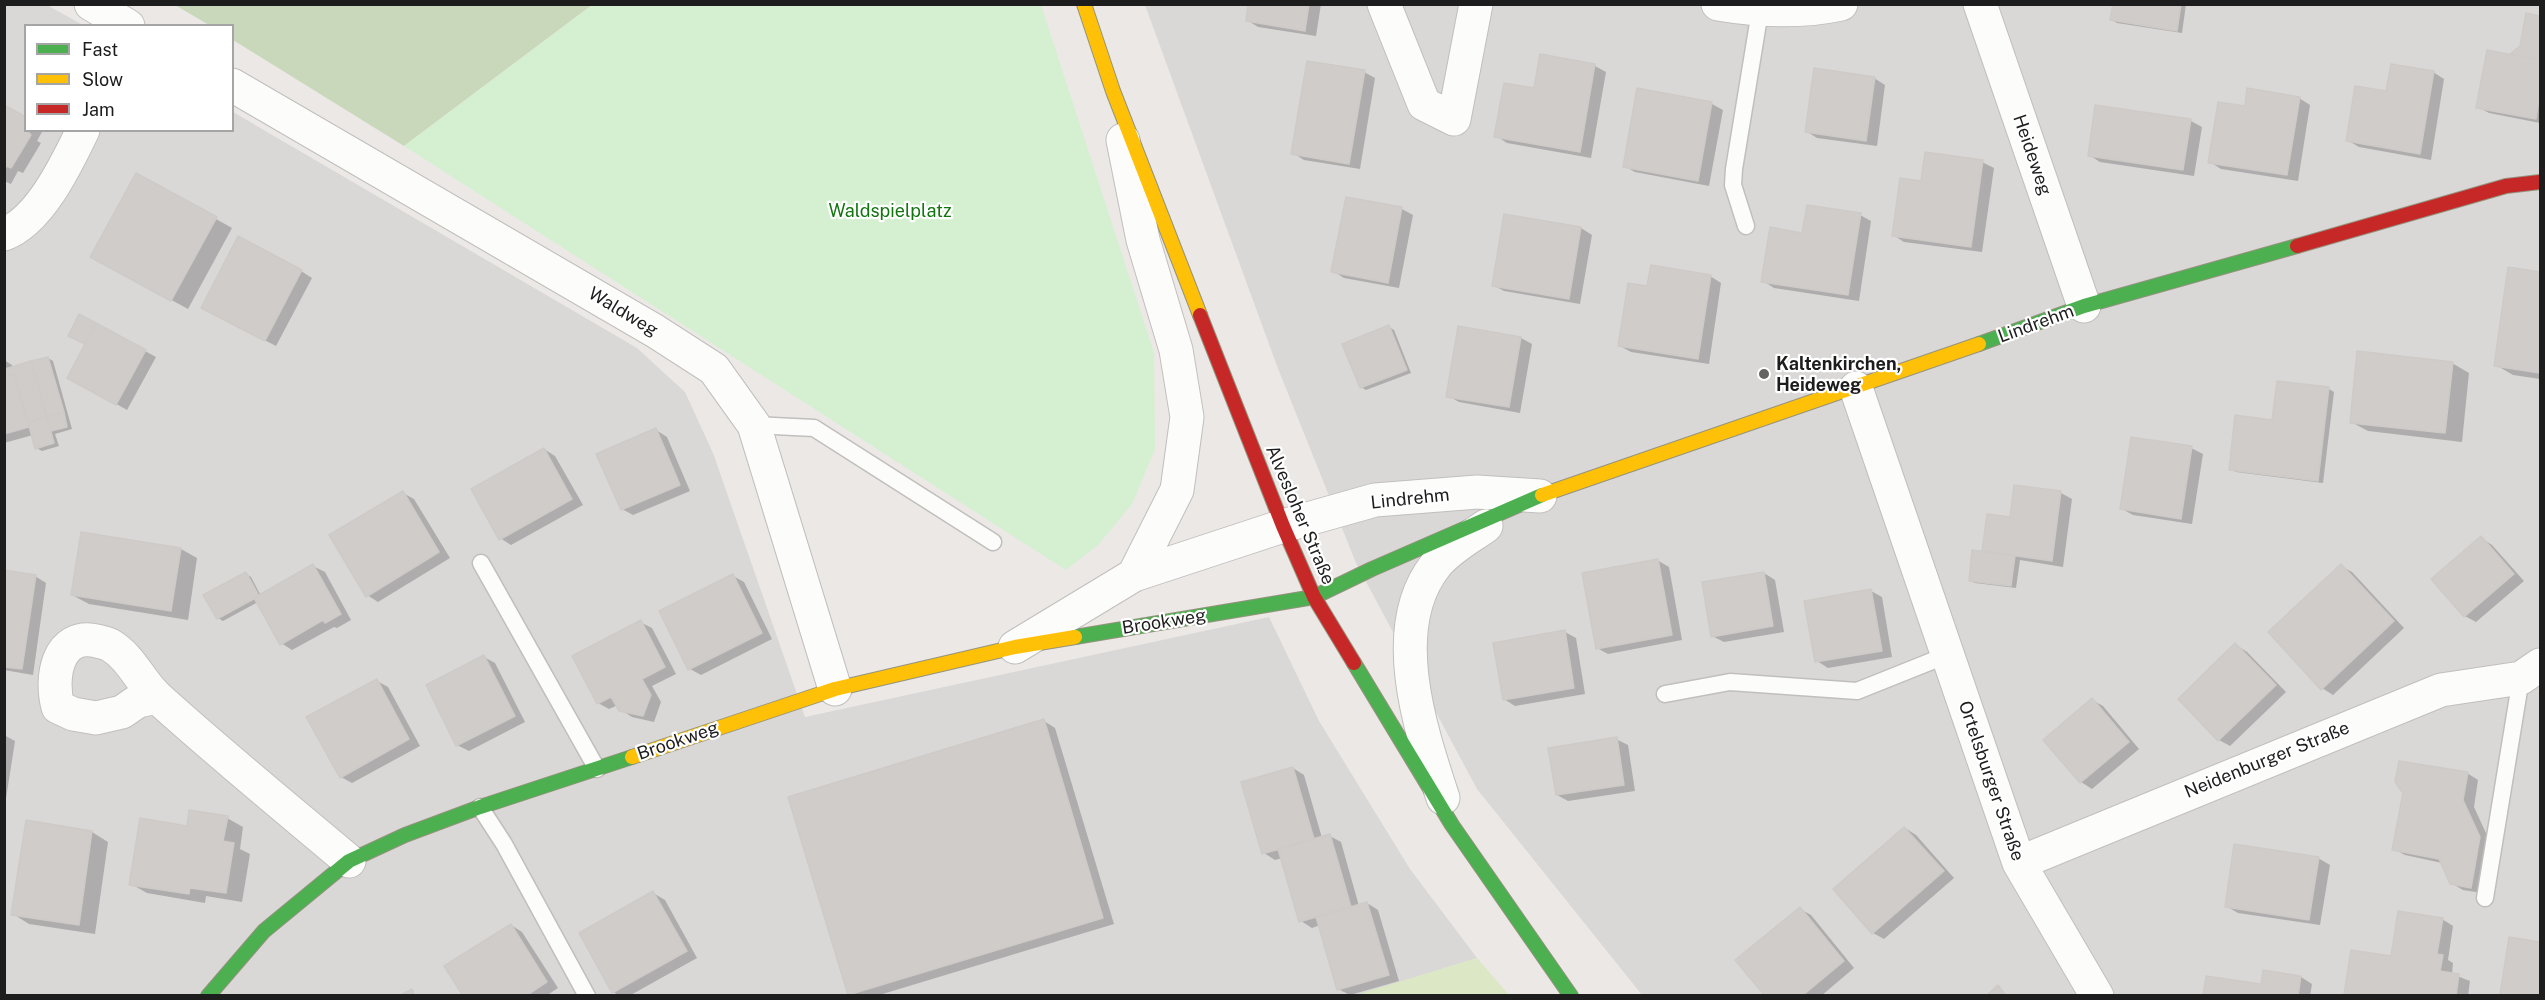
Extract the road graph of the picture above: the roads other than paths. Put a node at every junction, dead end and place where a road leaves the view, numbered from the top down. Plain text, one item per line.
1 (91, 4) edge
2 (1084, 4) edge
3 (1384, 4) edge
4 (1476, 4) edge
5 (1718, 4) edge
6 (1840, 4) edge
7 (1980, 4) edge
8 (1760, 11) junction
9 (125, 24) edge
10 (234, 86) edge
11 (1113, 91) junction
12 (82, 132) edge
13 (2541, 182) edge
14 (1746, 226) dead end
15 (4, 234) edge
16 (2084, 306) junction
17 (1856, 388) junction
18 (754, 425) junction
19 (1540, 496) junction
20 (1509, 508) junction
21 (1282, 526) junction
22 (993, 542) dead end
23 (481, 563) dead end
24 (1134, 575) junction
25 (1314, 597) junction
26 (1015, 647) junction
27 (1947, 655) junction
28 (2534, 676) edge
29 (835, 689) junction
30 (1665, 694) dead end
31 (157, 697) dead end
32 (597, 769) junction
33 (480, 807) junction
34 (1452, 825) junction
35 (349, 861) junction
36 (2019, 863) junction
37 (2485, 898) dead end
38 (208, 996) edge
39 (587, 996) edge
40 (1571, 996) edge
41 (2097, 996) edge

1 - 9 street
2 - 11 street, Alvesloher Straße
3 - 4 street
5 - 8 street
6 - 8 street
7 - 16 street, Heideweg
8 - 14 lane
10 - 18 street, Waldweg
11 - 21 street, Alvesloher Straße
11 - 24 street
12 - 15 street
13 - 16 street, Lindrehm
16 - 17 street, Lindrehm
17 - 19 street, Lindrehm
17 - 27 street, Ortelsburger Straße
18 - 22 lane
18 - 29 street, Waldweg
19 - 20 street, Lindrehm
19 - 21 street, Lindrehm
20 - 25 street, Lindrehm
20 - 34 street
21 - 24 street, Brookweg
21 - 25 street, Alvesloher Straße
23 - 32 lane
24 - 26 street, Brookweg
25 - 26 street, Brookweg
25 - 34 street, Alvesloher Straße
26 - 29 street, Brookweg
27 - 30 lane
27 - 36 street, Ortelsburger Straße
28 - 36 street, Neidenburger Straße
28 - 37 lane
29 - 32 street, Brookweg
31 - 35 street
32 - 33 street, Brookweg
33 - 35 street, Brookweg
33 - 39 lane
34 - 40 street, Alvesloher Straße
35 - 38 street, Brookweg
36 - 41 street, Ortelsburger Straße

